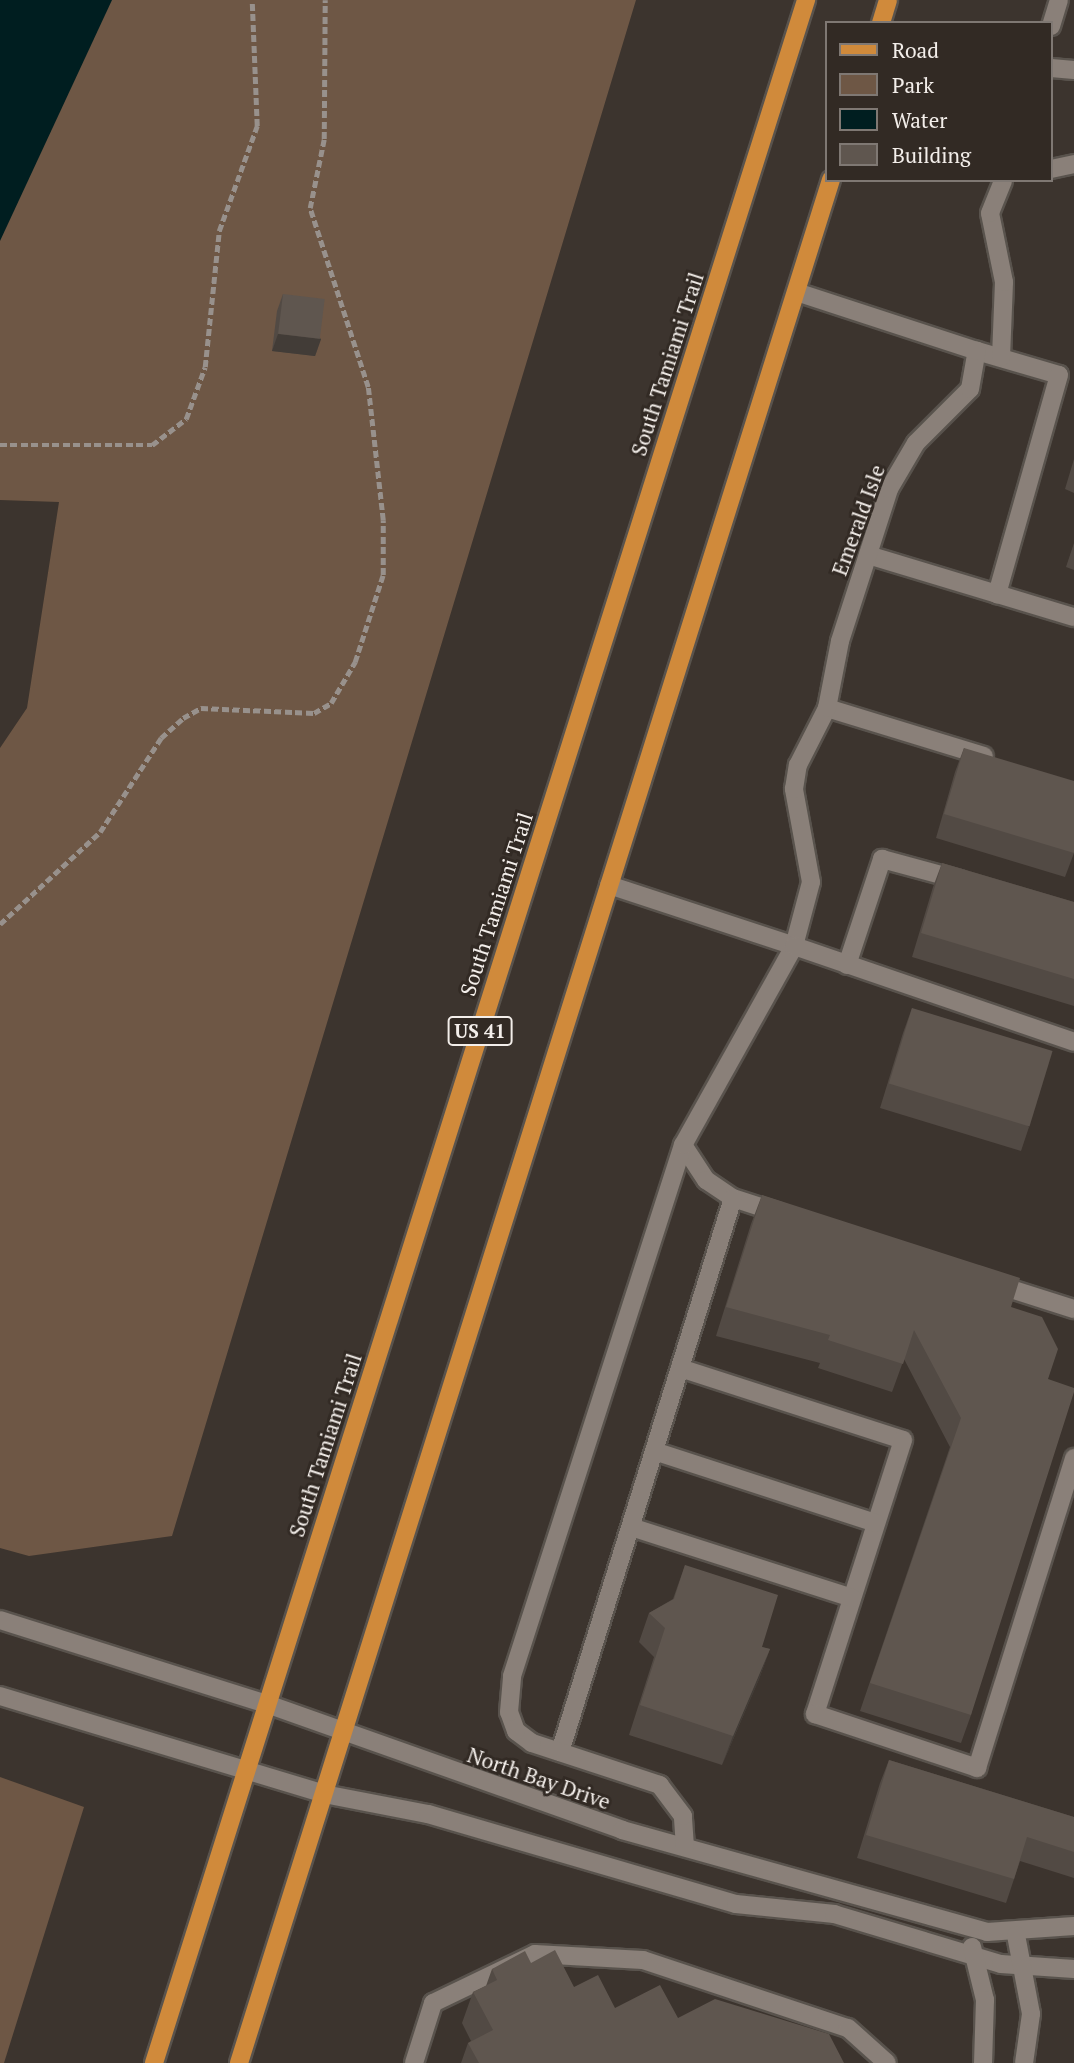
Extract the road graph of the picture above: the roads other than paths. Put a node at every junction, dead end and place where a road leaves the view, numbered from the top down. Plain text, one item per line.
1 (806, 0) edge
2 (888, 0) edge
3 (1059, 0) edge
4 (882, 21) edge
5 (1053, 21) edge
6 (1053, 68) edge
7 (1074, 70) edge
8 (1074, 164) edge
9 (1053, 169) edge
10 (830, 182) edge
11 (1002, 182) edge
12 (796, 292) junction
13 (977, 351) junction
14 (1001, 357) junction
15 (868, 555) junction
16 (997, 594) junction
17 (1074, 617) edge
18 (827, 708) junction
19 (1009, 763) edge
20 (609, 885) junction
21 (985, 887) edge
22 (794, 946) junction
23 (847, 965) junction
24 (1074, 1042) edge
25 (683, 1145) junction
26 (733, 1198) junction
27 (799, 1220) edge
28 (969, 1275) edge
29 (1074, 1310) edge
30 (680, 1368) junction
31 (654, 1451) junction
32 (1074, 1458) edge
33 (876, 1523) junction
34 (631, 1527) junction
35 (852, 1598) junction
36 (0, 1620) edge
37 (0, 1696) edge
38 (267, 1704) junction
39 (342, 1736) junction
40 (560, 1752) junction
41 (247, 1770) junction
42 (324, 1794) junction
43 (685, 1847) junction
44 (967, 1926) junction
45 (1074, 1926) edge
46 (1016, 1935) junction
47 (974, 1956) junction
48 (1022, 1967) junction
49 (1074, 1969) edge
50 (154, 2063) edge
51 (239, 2063) edge
52 (414, 2063) edge
53 (887, 2063) edge
54 (984, 2063) edge
55 (1024, 2063) edge

1 - 38 main road, South Tamiami Trail / US 41
2 - 4 main road
3 - 5 street
6 - 7 street
8 - 9 street
10 - 12 main road
11 - 14 street
12 - 13 street
12 - 20 main road
13 - 14 street
13 - 15 street, Emerald Isle
14 - 16 street
15 - 16 street
15 - 18 street, Emerald Isle
16 - 17 street
18 - 19 street
18 - 22 street, Emerald Isle
20 - 22 street
20 - 39 main road
21 - 23 street
22 - 23 street
22 - 25 street, Emerald Isle
23 - 24 street
25 - 26 street
25 - 40 street, Emerald Isle
26 - 27 street
26 - 30 street
28 - 29 street
30 - 31 street
30 - 33 street
31 - 33 street
31 - 34 street
32 - 35 street
33 - 35 street
34 - 35 street
34 - 40 street
36 - 38 street, North Bay Drive
37 - 41 street
38 - 39 street, North Bay Drive
38 - 41 main road, South Tamiami Trail / US 41
39 - 42 main road
39 - 43 street, North Bay Drive
40 - 43 street, Emerald Isle
41 - 42 street
41 - 50 main road, South Tamiami Trail / US 41
42 - 47 street
42 - 51 main road
43 - 44 street, North Bay Drive
44 - 46 street, North Bay Drive
44 - 47 street
45 - 46 street, North Bay Drive
46 - 48 street
47 - 48 street
47 - 54 street
48 - 49 street
48 - 55 street
52 - 53 street

